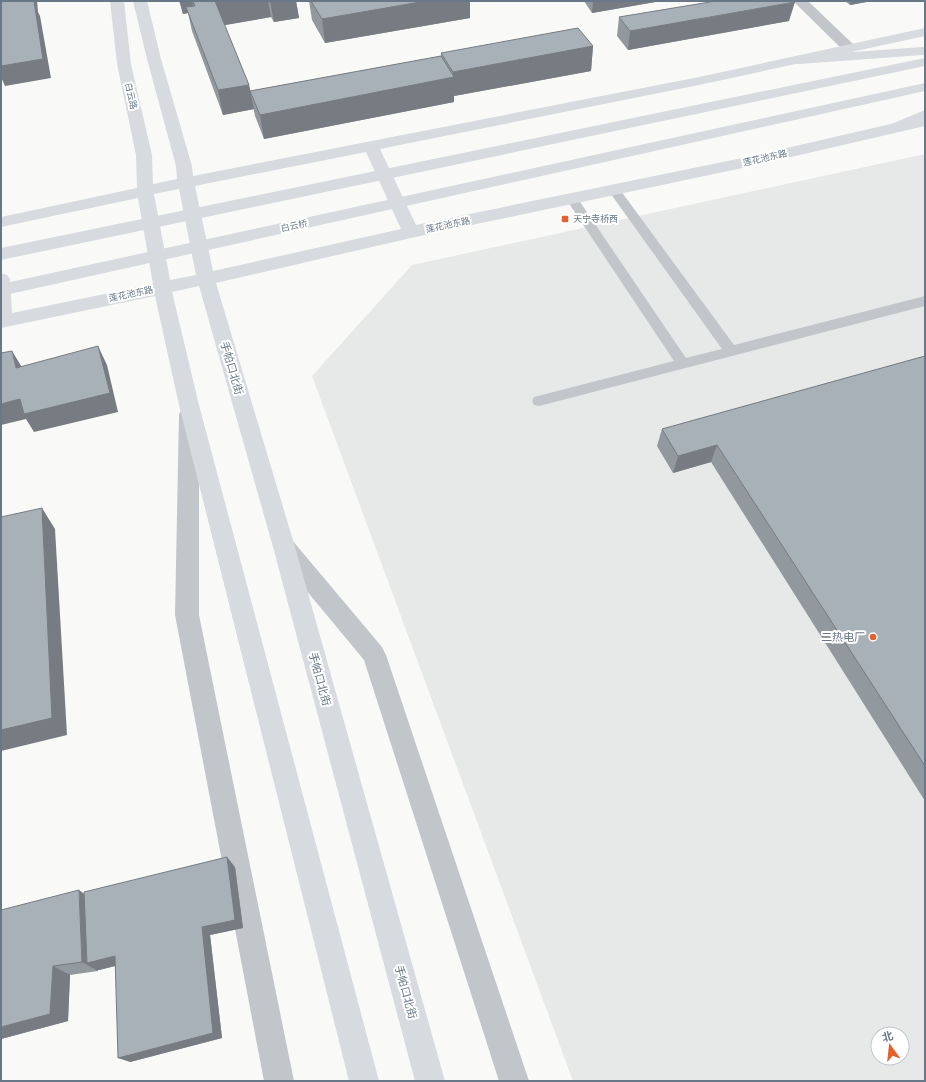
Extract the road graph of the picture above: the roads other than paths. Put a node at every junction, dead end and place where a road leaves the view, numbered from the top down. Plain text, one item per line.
1 (116, 1) edge
2 (140, 1) edge
3 (800, 1) edge
4 (925, 32) edge
5 (849, 48) junction
6 (925, 51) edge
7 (800, 60) junction
8 (925, 62) edge
9 (925, 87) edge
10 (925, 115) edge
11 (925, 121) edge
12 (894, 128) junction
13 (371, 146) junction
14 (186, 183) junction
15 (614, 190) junction
16 (145, 191) junction
17 (572, 199) junction
18 (1, 222) edge
19 (411, 232) junction
20 (1, 254) edge
21 (206, 278) junction
22 (1, 279) edge
23 (162, 287) junction
24 (1, 290) edge
25 (925, 301) edge
26 (2, 321) edge
27 (731, 351) junction
28 (683, 364) junction
29 (539, 401) dead end
30 (189, 405) junction
31 (284, 547) junction
32 (279, 1081) edge
33 (364, 1081) edge
34 (430, 1081) edge
35 (514, 1081) edge

1 - 16 main road, 白云路
2 - 14 main road
3 - 5 street
4 - 5 main road
5 - 7 main road
6 - 7 main road
7 - 13 main road
8 - 20 main road
9 - 24 main road, 白云桥
10 - 12 main road
11 - 12 main road
12 - 15 main road, 莲花池东路
13 - 14 main road
13 - 19 main road
14 - 16 main road
14 - 21 main road, 手帕口北街
15 - 17 main road, 莲花池东路
15 - 27 lane
16 - 18 main road
16 - 23 main road, 白云路
17 - 19 main road, 莲花池东路
17 - 28 lane
19 - 21 main road, 莲花池东路
21 - 23 main road, 莲花池东路
21 - 31 main road, 手帕口北街
22 - 26 main road
23 - 26 main road, 莲花池东路
23 - 30 main road
25 - 27 lane
27 - 28 lane
28 - 29 lane
30 - 32 street
30 - 33 main road
31 - 34 main road, 手帕口北街
31 - 35 street

